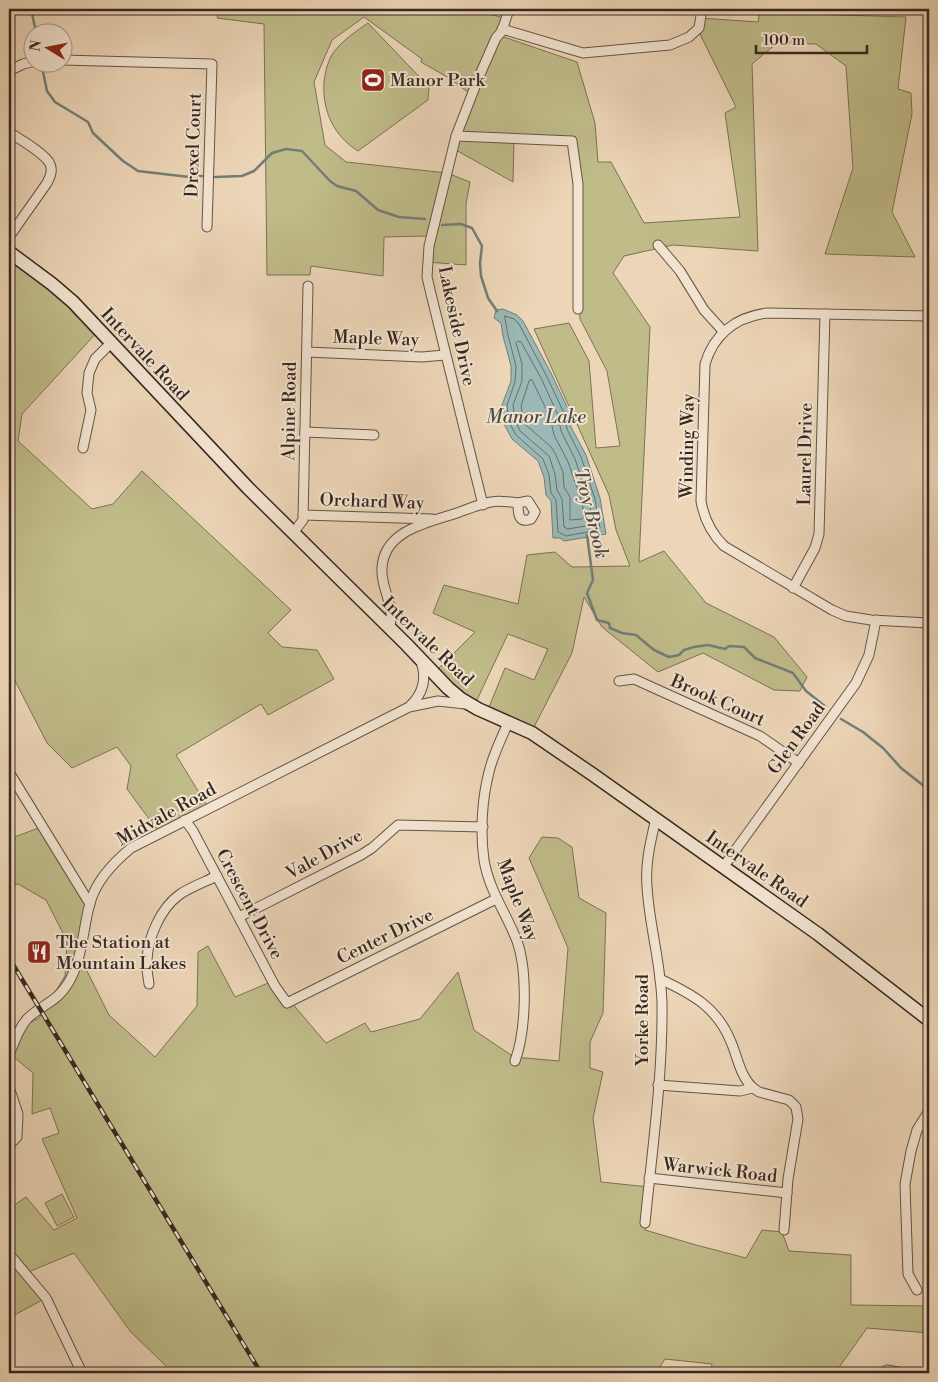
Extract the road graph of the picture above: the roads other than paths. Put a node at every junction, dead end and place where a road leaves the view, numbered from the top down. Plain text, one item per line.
1 (509, 9) edge
2 (702, 9) edge
3 (502, 29) junction
4 (72, 60) edge
5 (22, 64) edge
6 (9, 71) edge
7 (9, 132) edge
8 (455, 140) junction
9 (207, 227) dead end
10 (9, 236) edge
11 (658, 245) dead end
12 (9, 252) edge
13 (308, 286) dead end
14 (578, 309) dead end
15 (825, 314) junction
16 (929, 316) edge
17 (724, 331) junction
18 (112, 342) junction
19 (307, 352) junction
20 (445, 355) junction
21 (305, 432) junction
22 (374, 435) dead end
23 (83, 448) dead end
24 (518, 503) dead end
25 (483, 505) junction
26 (304, 515) junction
27 (440, 519) junction
28 (294, 533) junction
29 (793, 588) junction
30 (876, 620) junction
31 (929, 622) edge
32 (389, 628) junction
33 (419, 657) junction
34 (619, 680) dead end
35 (409, 707) junction
36 (478, 709) junction
37 (508, 723) junction
38 (799, 762) junction
39 (9, 772) edge
40 (656, 818) junction
41 (185, 820) junction
42 (483, 827) junction
43 (724, 866) junction
44 (217, 876) junction
45 (496, 899) junction
46 (90, 904) junction
47 (239, 917) junction
48 (660, 979) junction
49 (149, 984) dead end
50 (287, 1002) joint
51 (929, 1020) edge
52 (9, 1055) edge
53 (515, 1061) dead end
54 (658, 1085) junction
55 (9, 1087) edge
56 (752, 1088) junction
57 (929, 1110) edge
58 (9, 1145) edge
59 (649, 1178) junction
60 (787, 1193) junction
61 (645, 1223) dead end
62 (784, 1230) dead end
63 (9, 1254) edge
64 (916, 1290) dead end
65 (82, 1373) edge
66 (884, 1373) edge
67 (903, 1373) edge

1 - 3 street, Lakeside Drive
2 - 3 street
3 - 8 street, Lakeside Drive
4 - 9 street, Drexel Court
5 - 6 street
7 - 10 street
8 - 14 street
8 - 20 street, Lakeside Drive
11 - 17 street
12 - 18 street, Intervale Road
13 - 19 street, Alpine Road
15 - 16 street, Winding Way
15 - 17 street, Winding Way
15 - 29 street, Laurel Drive
17 - 29 street, Winding Way
18 - 23 street
18 - 28 street, Intervale Road
19 - 20 street, Maple Way
19 - 21 street, Alpine Road
20 - 25 street, Lakeside Drive
21 - 22 street
21 - 26 street, Alpine Road
24 - 25 street
25 - 27 street
26 - 27 street, Orchard Way
26 - 28 street, Alpine Road
27 - 32 street
28 - 32 street, Intervale Road
29 - 30 street, Winding Way
30 - 31 street, Winding Way
30 - 38 street, Glen Road
32 - 33 street, Intervale Road
33 - 35 street
33 - 36 street, Intervale Road
34 - 38 street, Brook Court
35 - 36 street, Midvale Road
35 - 41 street, Midvale Road
36 - 37 street, Intervale Road
37 - 40 street, Intervale Road
37 - 42 street, Maple Way
38 - 43 street, Glen Road
39 - 46 street
40 - 43 street, Intervale Road
40 - 48 street, Yorke Road
41 - 44 street, Crescent Drive
41 - 46 street, Midvale Road
42 - 45 street, Maple Way
42 - 47 street, Vale Drive
43 - 51 street, Intervale Road
44 - 47 street, Crescent Drive
44 - 49 street
45 - 50 street, Center Drive
45 - 53 street, Maple Way
46 - 52 street, Midvale Road
47 - 50 street, Crescent Drive
48 - 54 street, Yorke Road
48 - 56 street
54 - 56 street
54 - 59 street, Yorke Road
55 - 58 street
56 - 60 street
57 - 64 street
59 - 60 street, Warwick Road
59 - 61 street, Yorke Road
60 - 62 street
63 - 65 street
66 - 67 street

